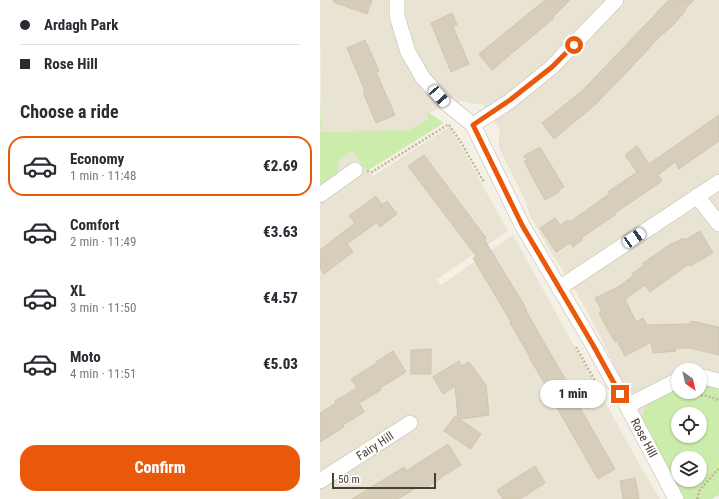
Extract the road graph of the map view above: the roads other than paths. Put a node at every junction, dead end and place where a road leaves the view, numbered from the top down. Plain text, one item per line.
1 (397, 0) edge
2 (616, 0) edge
3 (467, 120) junction
4 (355, 170) road end
5 (719, 182) edge
6 (320, 195) edge
7 (697, 196) junction
8 (719, 224) edge
9 (559, 288) junction
10 (707, 378) edge
11 (719, 381) edge
12 (671, 384) edge
13 (627, 406) junction
14 (410, 423) dead end
15 (320, 481) edge
16 (676, 499) edge

1 - 3 street
2 - 3 street
3 - 9 street, Rose Hill
4 - 6 street
5 - 7 street
7 - 8 street
7 - 9 street
9 - 13 street, Rose Hill
10 - 11 street
12 - 13 street
13 - 16 street, Rose Hill
14 - 15 street, Fairy Hill

